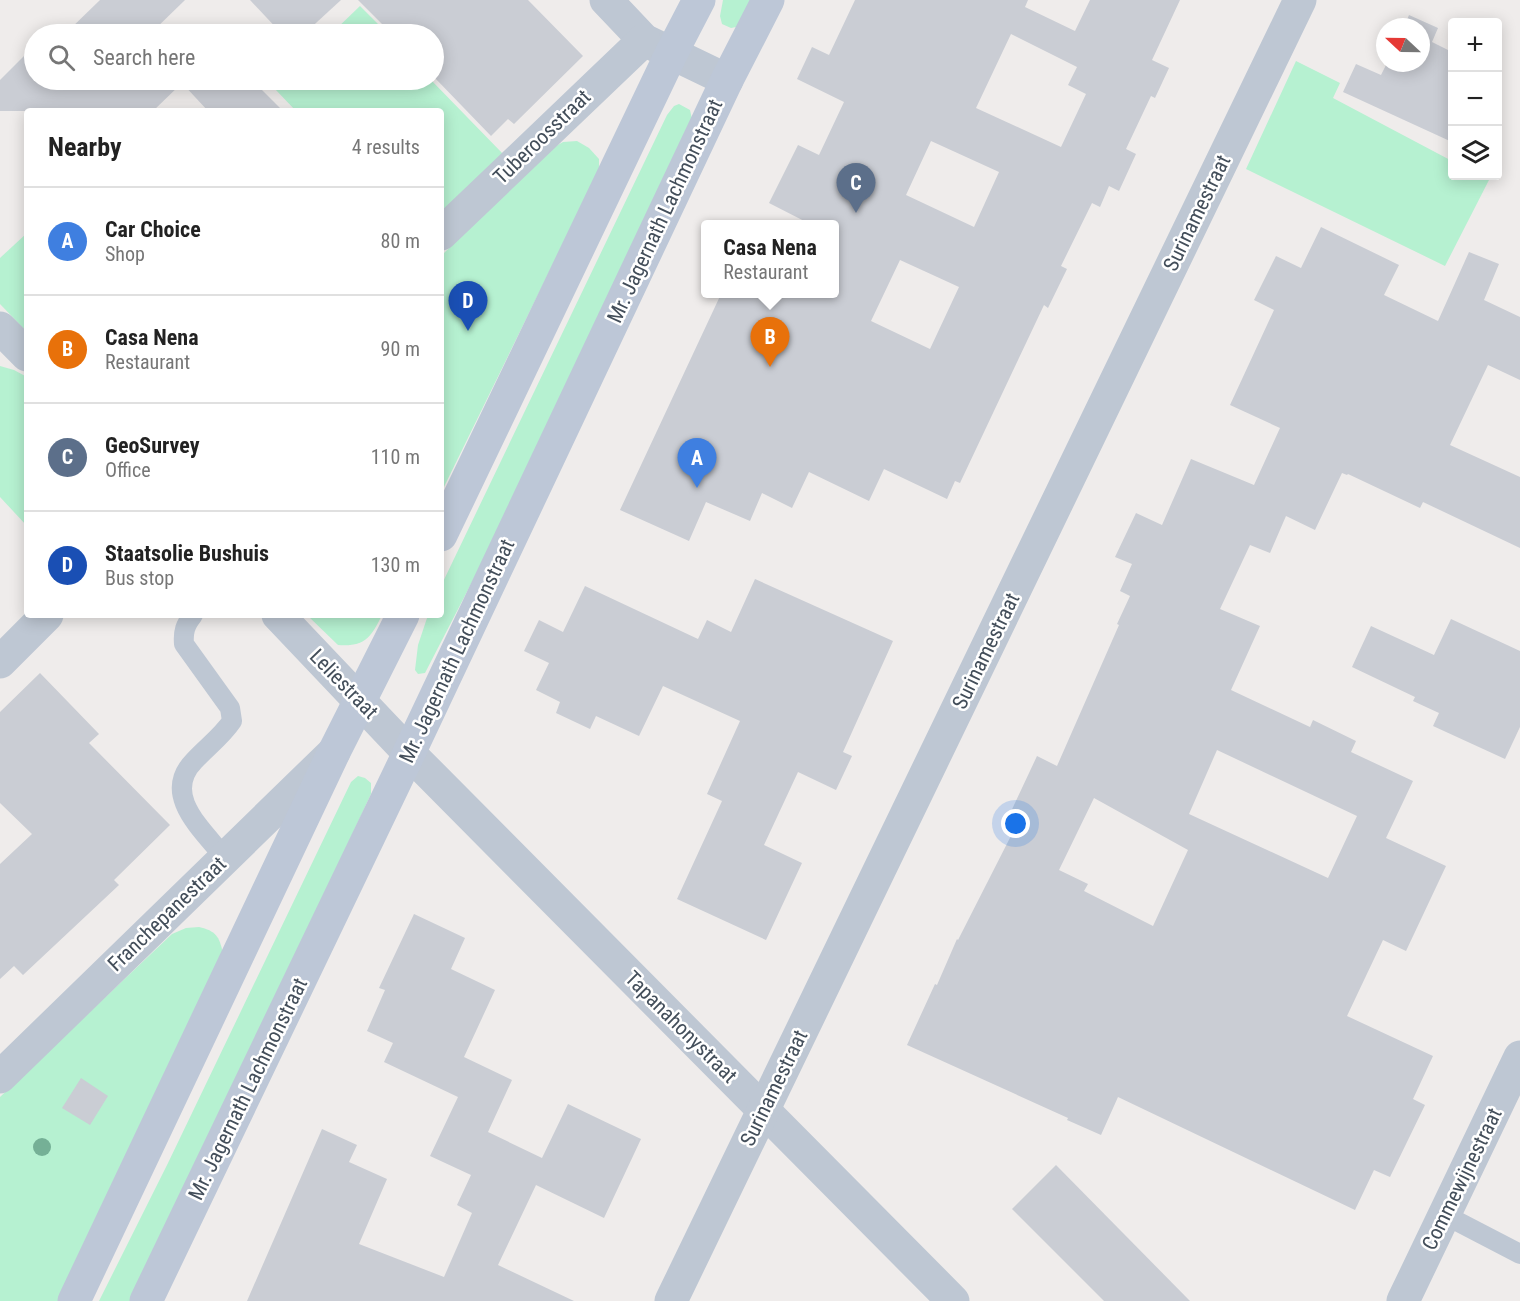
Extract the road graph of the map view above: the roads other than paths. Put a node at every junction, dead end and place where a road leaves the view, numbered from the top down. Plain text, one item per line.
1 (606, 0) edge
2 (699, 0) edge
3 (768, 0) edge
4 (1300, 0) edge
5 (658, 46) junction
6 (727, 80) junction
7 (444, 231) edge
8 (1, 331) edge
9 (24, 352) edge
10 (444, 528) edge
11 (44, 618) edge
12 (190, 618) edge
13 (281, 618) edge
14 (402, 618) edge
15 (0, 662) edge
16 (361, 701) junction
17 (335, 750) junction
18 (410, 753) junction
19 (225, 858) junction
20 (1520, 1057) edge
21 (0, 1077) edge
22 (763, 1111) junction
23 (1445, 1215) junction
24 (1520, 1254) edge
25 (74, 1301) edge
26 (146, 1301) edge
27 (671, 1301) edge
28 (953, 1301) edge
29 (1403, 1301) edge

1 - 5 street
2 - 5 main road
3 - 6 main road, Mr. Jagernath Lachmonstraat
4 - 22 street, Surinamestraat
5 - 6 street
5 - 7 street, Tuberoosstraat
5 - 10 main road
6 - 18 main road, Mr. Jagernath Lachmonstraat
8 - 9 street
11 - 15 street
12 - 19 lane
13 - 16 street, Leliestraat
14 - 16 main road
16 - 17 main road
16 - 18 street, Leliestraat
17 - 19 street, Franchepanestraat
17 - 25 main road
18 - 22 street, Tapanahonystraat
18 - 26 main road, Mr. Jagernath Lachmonstraat
19 - 21 street, Franchepanestraat
20 - 23 street, Commewijnestraat
22 - 27 street, Surinamestraat
22 - 28 street, Tapanahonystraat
23 - 24 lane
23 - 29 street, Commewijnestraat

